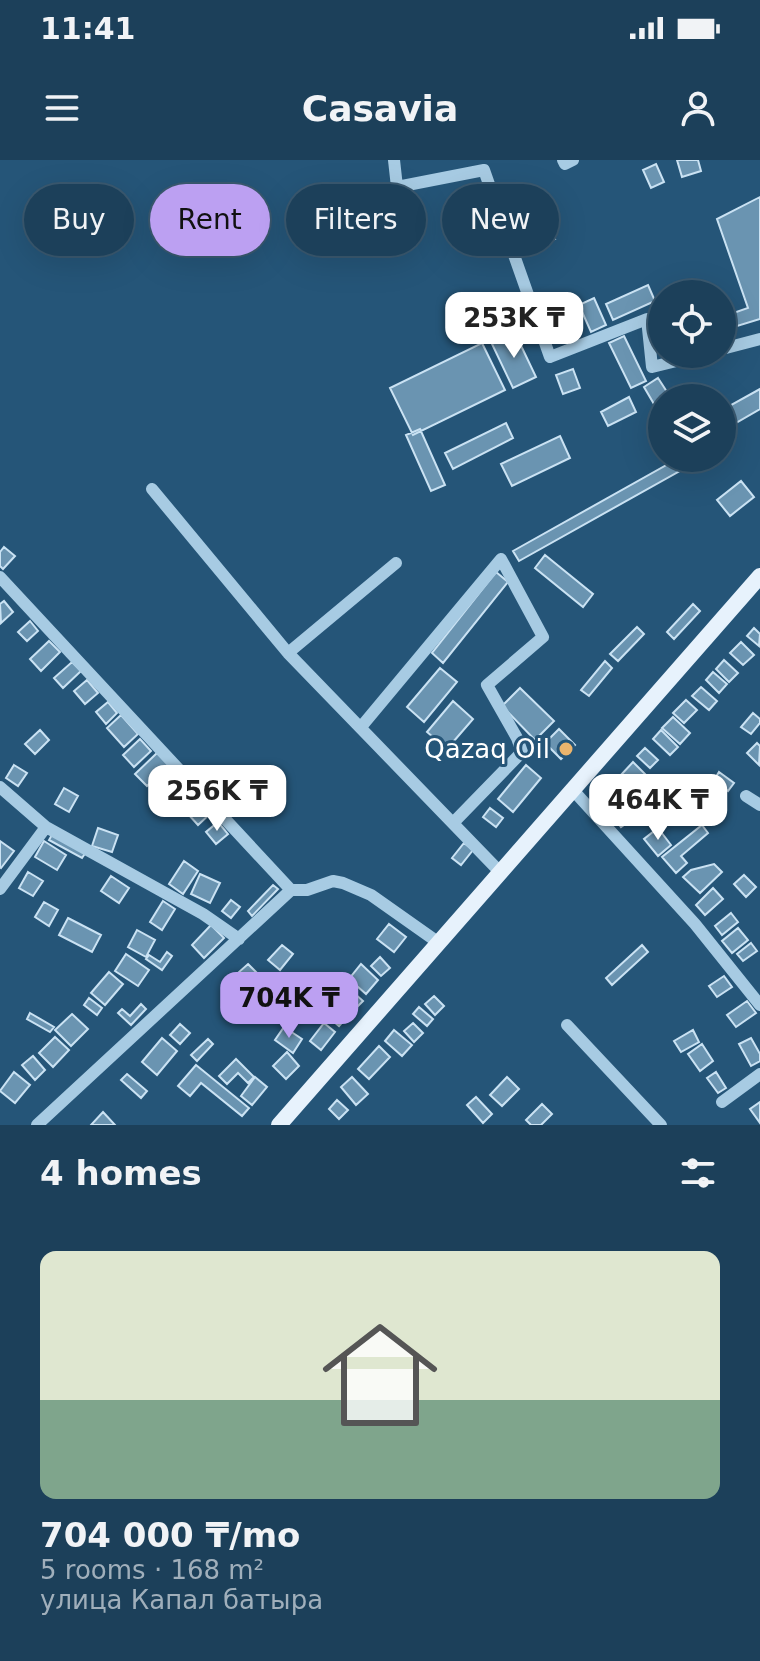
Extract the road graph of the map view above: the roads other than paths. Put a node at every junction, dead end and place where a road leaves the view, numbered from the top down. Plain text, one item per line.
1 (394, 160) edge
2 (563, 160) edge
3 (573, 160) edge
4 (648, 329) edge
5 (760, 339) edge
6 (736, 345) edge
7 (152, 489) dead end
8 (396, 563) dead end
9 (760, 576) edge
10 (0, 577) edge
11 (288, 653) junction
12 (361, 727) junction
13 (0, 787) edge
14 (572, 789) junction
15 (746, 796) dead end
16 (760, 805) edge
17 (453, 823) junction
18 (46, 827) junction
19 (500, 872) junction
20 (0, 889) edge
21 (291, 890) junction
22 (239, 939) junction
23 (439, 943) junction
24 (760, 1005) edge
25 (567, 1025) dead end
26 (760, 1074) edge
27 (722, 1102) dead end
28 (37, 1125) edge
29 (279, 1125) edge
30 (661, 1125) edge

1 - 4 street
2 - 3 street
5 - 6 street
7 - 11 street
8 - 11 street
9 - 14 main road
10 - 21 street
11 - 12 street
12 - 17 street
12 - 17 street
13 - 18 street
14 - 19 main road
14 - 24 street
15 - 16 street
17 - 19 street
18 - 20 street
18 - 22 street
19 - 23 main road
21 - 22 street
21 - 23 street
22 - 28 street
23 - 29 main road
25 - 30 street
26 - 27 street

